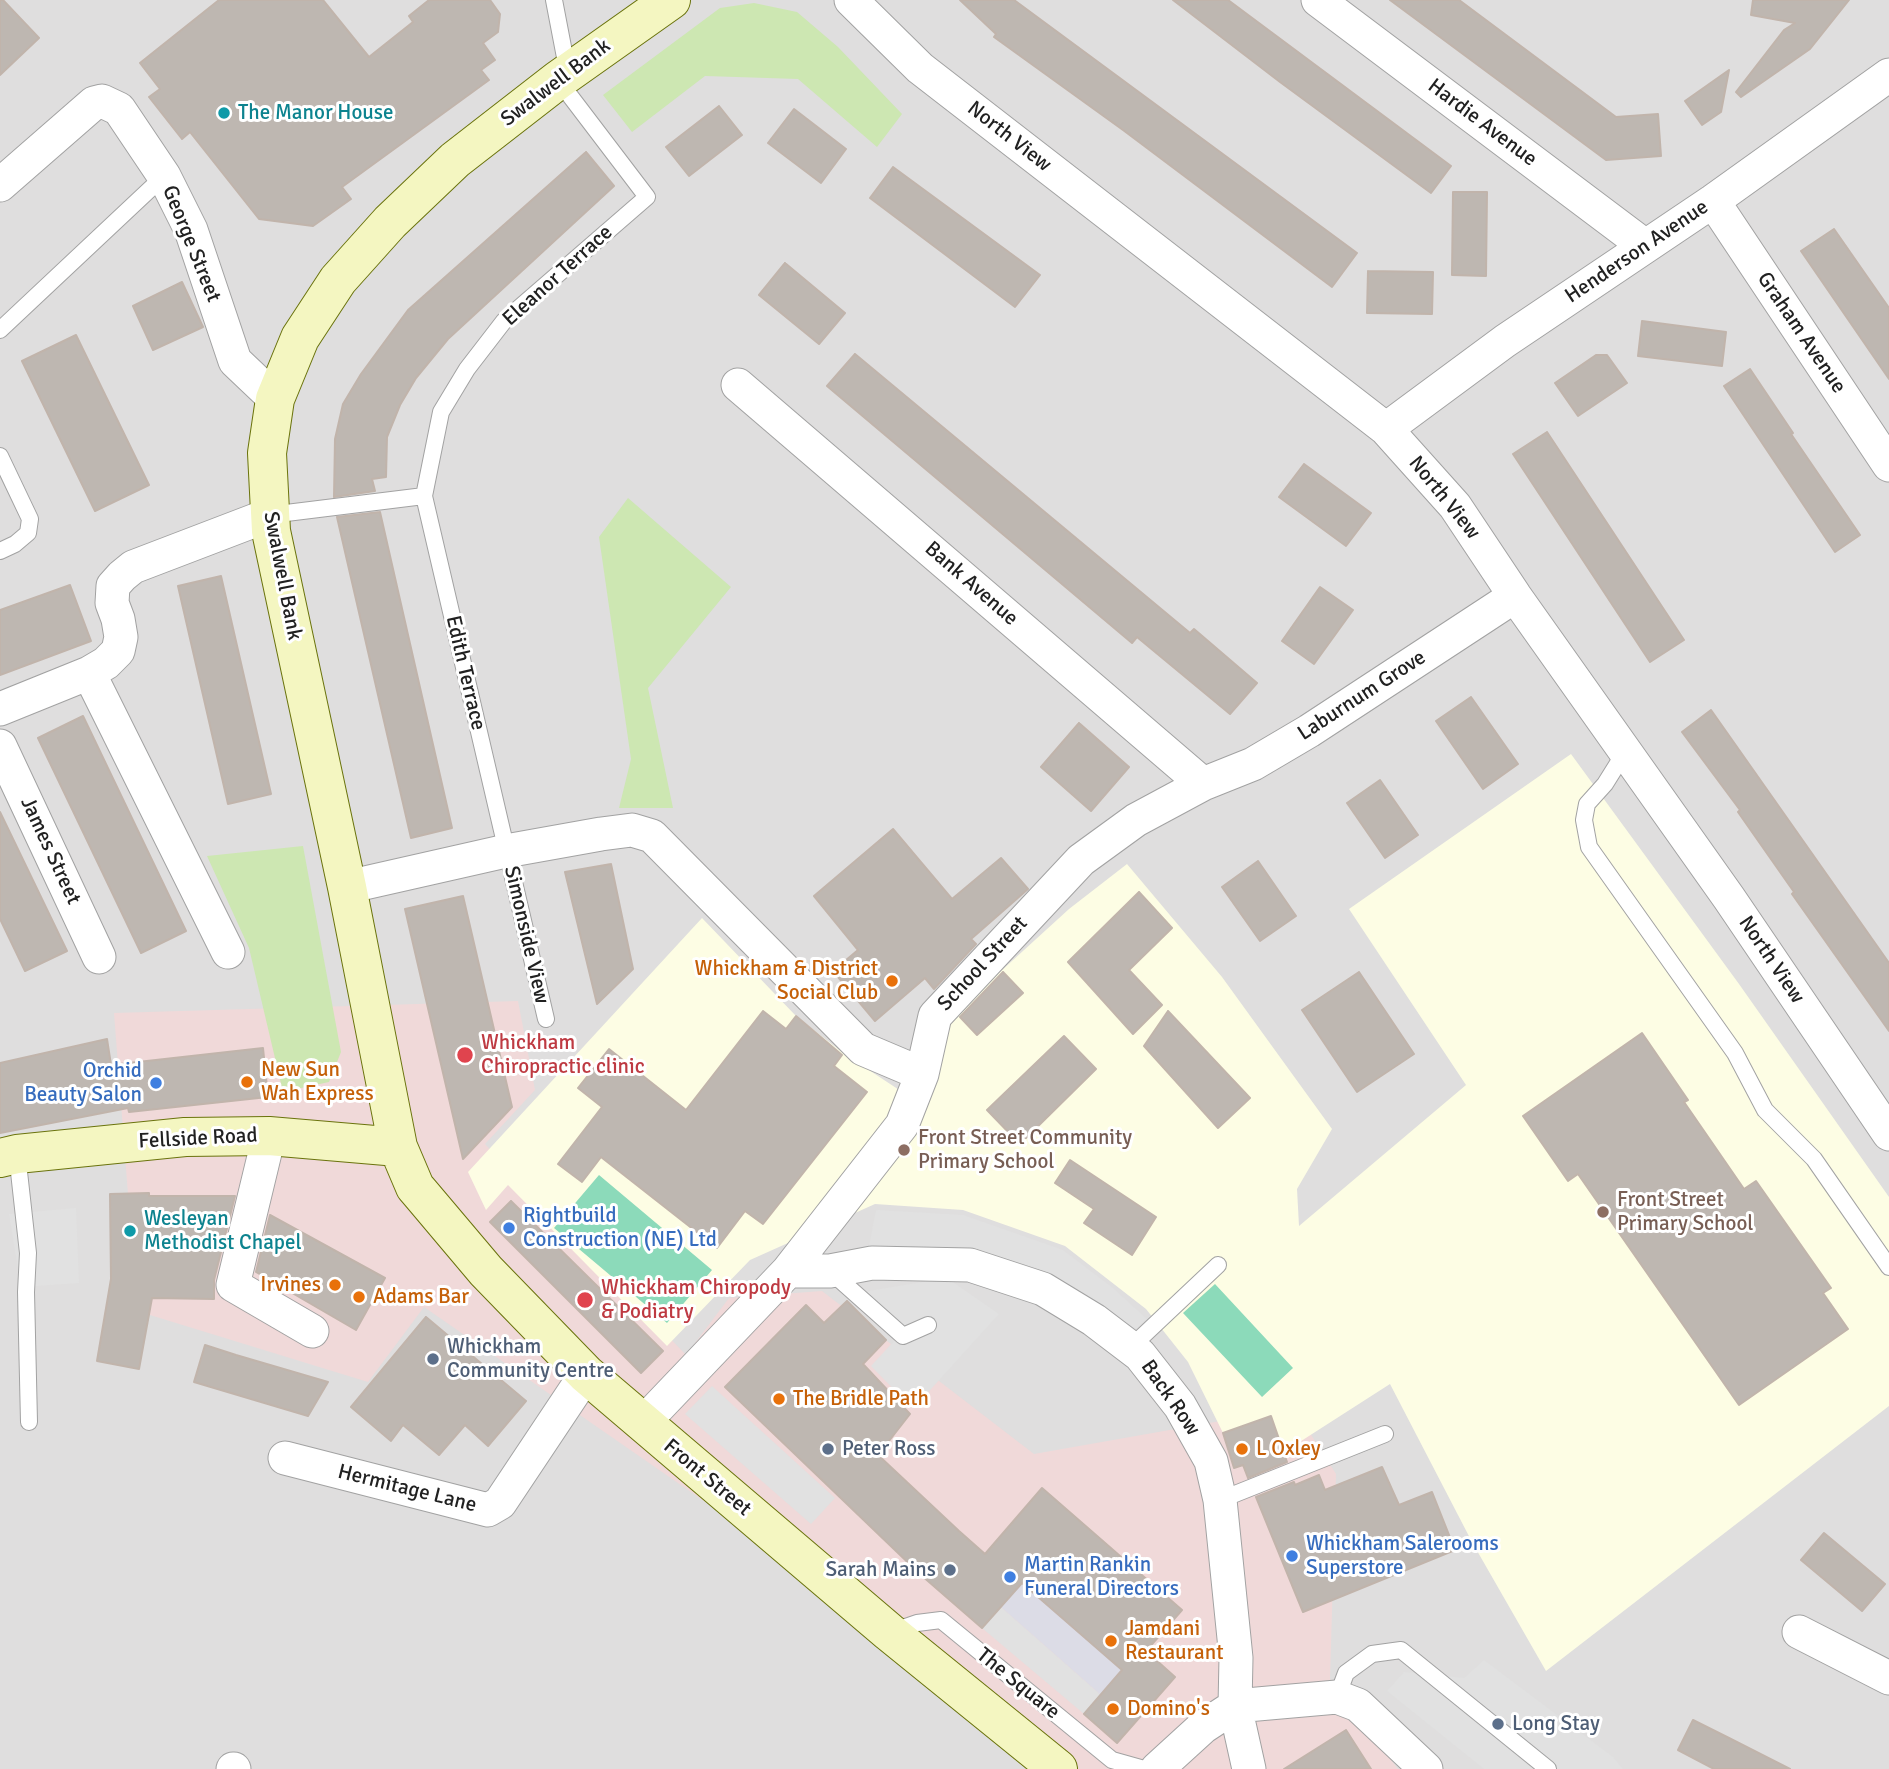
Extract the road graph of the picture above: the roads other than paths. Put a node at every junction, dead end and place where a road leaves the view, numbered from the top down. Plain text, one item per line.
1 (554, 0) edge
2 (671, 0) edge
3 (851, 0) edge
4 (1318, 0) edge
5 (1889, 75) edge
6 (563, 76) junction
7 (164, 176) junction
8 (0, 185) edge
9 (1713, 201) junction
10 (1645, 247) junction
11 (0, 330) edge
12 (738, 385) dead end
13 (275, 399) junction
14 (1387, 429) junction
15 (0, 456) edge
16 (1889, 465) edge
17 (424, 496) junction
18 (269, 515) junction
19 (0, 551) edge
20 (1515, 596) junction
21 (89, 673) junction
22 (0, 709) edge
23 (0, 746) edge
24 (1625, 752) junction
25 (1203, 784) junction
26 (506, 851) junction
27 (347, 887) junction
28 (228, 952) dead end
29 (99, 957) dead end
30 (546, 1019) dead end
31 (922, 1074) junction
32 (1889, 1134) edge
33 (268, 1136) junction
34 (398, 1147) junction
35 (8, 1156) edge
36 (1218, 1265) dead end
37 (1889, 1266) edge
38 (788, 1271) junction
39 (830, 1271) junction
40 (928, 1325) dead end
41 (312, 1331) dead end
42 (1130, 1348) junction
43 (586, 1374) junction
44 (29, 1422) dead end
45 (642, 1424) junction
46 (1385, 1434) dead end
47 (285, 1458) dead end
48 (1220, 1500) junction
49 (889, 1632) junction
50 (1799, 1632) dead end
51 (1889, 1678) edge
52 (1337, 1697) junction
53 (1235, 1706) junction
54 (1058, 1769) edge
55 (1144, 1769) edge
56 (1157, 1769) edge
57 (1249, 1769) edge
58 (1426, 1769) edge
59 (1548, 1769) edge

1 - 6 lane
2 - 6 main road, Swalwell Bank
3 - 14 street, North View
4 - 10 street, Hardie Avenue
5 - 9 street, Henderson Avenue
6 - 13 main road, Swalwell Bank
6 - 17 lane, Eleanor Terrace
7 - 8 street, George Street
7 - 11 lane
7 - 13 street, George Street
9 - 10 street, Henderson Avenue
9 - 16 street, Graham Avenue
10 - 14 street, Henderson Avenue
12 - 25 street, Bank Avenue
13 - 18 main road, Swalwell Bank
14 - 20 street, North View
15 - 19 lane
17 - 18 lane
17 - 26 lane, Edith Terrace
18 - 21 street
18 - 27 main road, Swalwell Bank
20 - 24 street, North View
20 - 25 street, Laburnum Grove
21 - 22 street
21 - 28 street
23 - 29 street, James Street
24 - 32 street, North View
24 - 37 lane
25 - 31 street, School Street
26 - 27 street
26 - 30 lane, Simonside View
26 - 31 street
27 - 34 main road, Swalwell Bank
31 - 38 street, School Street
33 - 34 main road, Fellside Road
33 - 35 main road, Fellside Road
33 - 41 street
34 - 43 main road, Front Street
35 - 44 lane
36 - 42 lane
38 - 39 street, Back Row
38 - 45 street, School Street
39 - 40 lane
39 - 42 street, Back Row
42 - 48 street, Back Row
43 - 45 main road, Front Street
43 - 47 street, Hermitage Lane
45 - 49 main road, Front Street
46 - 48 lane
48 - 53 street, Back Row
49 - 54 main road, Front Street
49 - 55 lane, The Square
50 - 51 street
52 - 53 street
52 - 58 street
52 - 59 lane
53 - 56 street
53 - 57 street, Back Row

